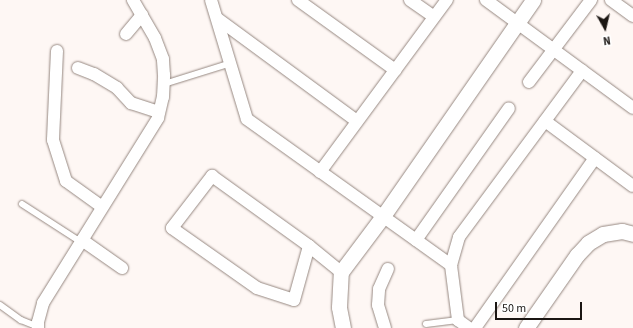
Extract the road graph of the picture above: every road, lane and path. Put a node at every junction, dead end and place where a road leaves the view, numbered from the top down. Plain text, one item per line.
1 (133, 0) edge
2 (211, 0) edge
3 (298, 0) edge
4 (410, 0) edge
5 (447, 0) edge
6 (486, 0) edge
7 (533, 0) edge
8 (591, 0) edge
9 (611, 0) edge
10 (142, 15) junction
11 (633, 16) edge
12 (434, 17) junction
13 (218, 19) junction
14 (516, 23) junction
15 (126, 34) dead end
16 (555, 49) junction
17 (57, 51) dead end
18 (231, 63) junction
19 (78, 68) dead end
20 (395, 70) junction
21 (582, 71) junction
22 (530, 82) dead end
23 (164, 84) junction
24 (509, 108) dead end
25 (633, 108) edge
26 (159, 112) junction
27 (356, 121) junction
28 (545, 121) junction
29 (595, 158) junction
30 (320, 172) junction
31 (633, 186) edge
32 (22, 204) dead end
33 (102, 207) junction
34 (383, 216) junction
35 (633, 234) edge
36 (416, 240) junction
37 (81, 241) junction
38 (309, 246) junction
39 (451, 265) junction
40 (122, 268) dead end
41 (388, 269) dead end
42 (341, 272) junction
43 (0, 305) edge
44 (458, 320) junction
45 (426, 324) dead end
46 (38, 327) edge
47 (343, 328) edge
48 (384, 328) edge
49 (469, 328) edge
50 (476, 328) edge
51 (526, 328) edge

1 - 10 street
2 - 13 street
3 - 20 street
4 - 12 street
5 - 12 street
6 - 14 street
7 - 14 street
8 - 16 street
9 - 11 street
10 - 15 street
10 - 23 street
12 - 20 street
13 - 18 street
13 - 27 street
14 - 16 street
14 - 34 street
16 - 21 street
16 - 22 street
17 - 33 street
18 - 23 lane
18 - 30 street
19 - 26 street
20 - 27 street
21 - 25 street
21 - 28 street
23 - 26 street
24 - 36 street
26 - 33 street
27 - 30 street
28 - 29 street
28 - 39 street
29 - 31 street
29 - 50 street
30 - 34 street
32 - 37 lane
33 - 37 street
34 - 36 street
34 - 42 street
35 - 51 street
36 - 39 street
37 - 40 street
37 - 46 street
38 - 38 street
38 - 42 street
39 - 44 street
41 - 48 street
42 - 47 street
43 - 46 lane
44 - 45 lane
44 - 49 street

